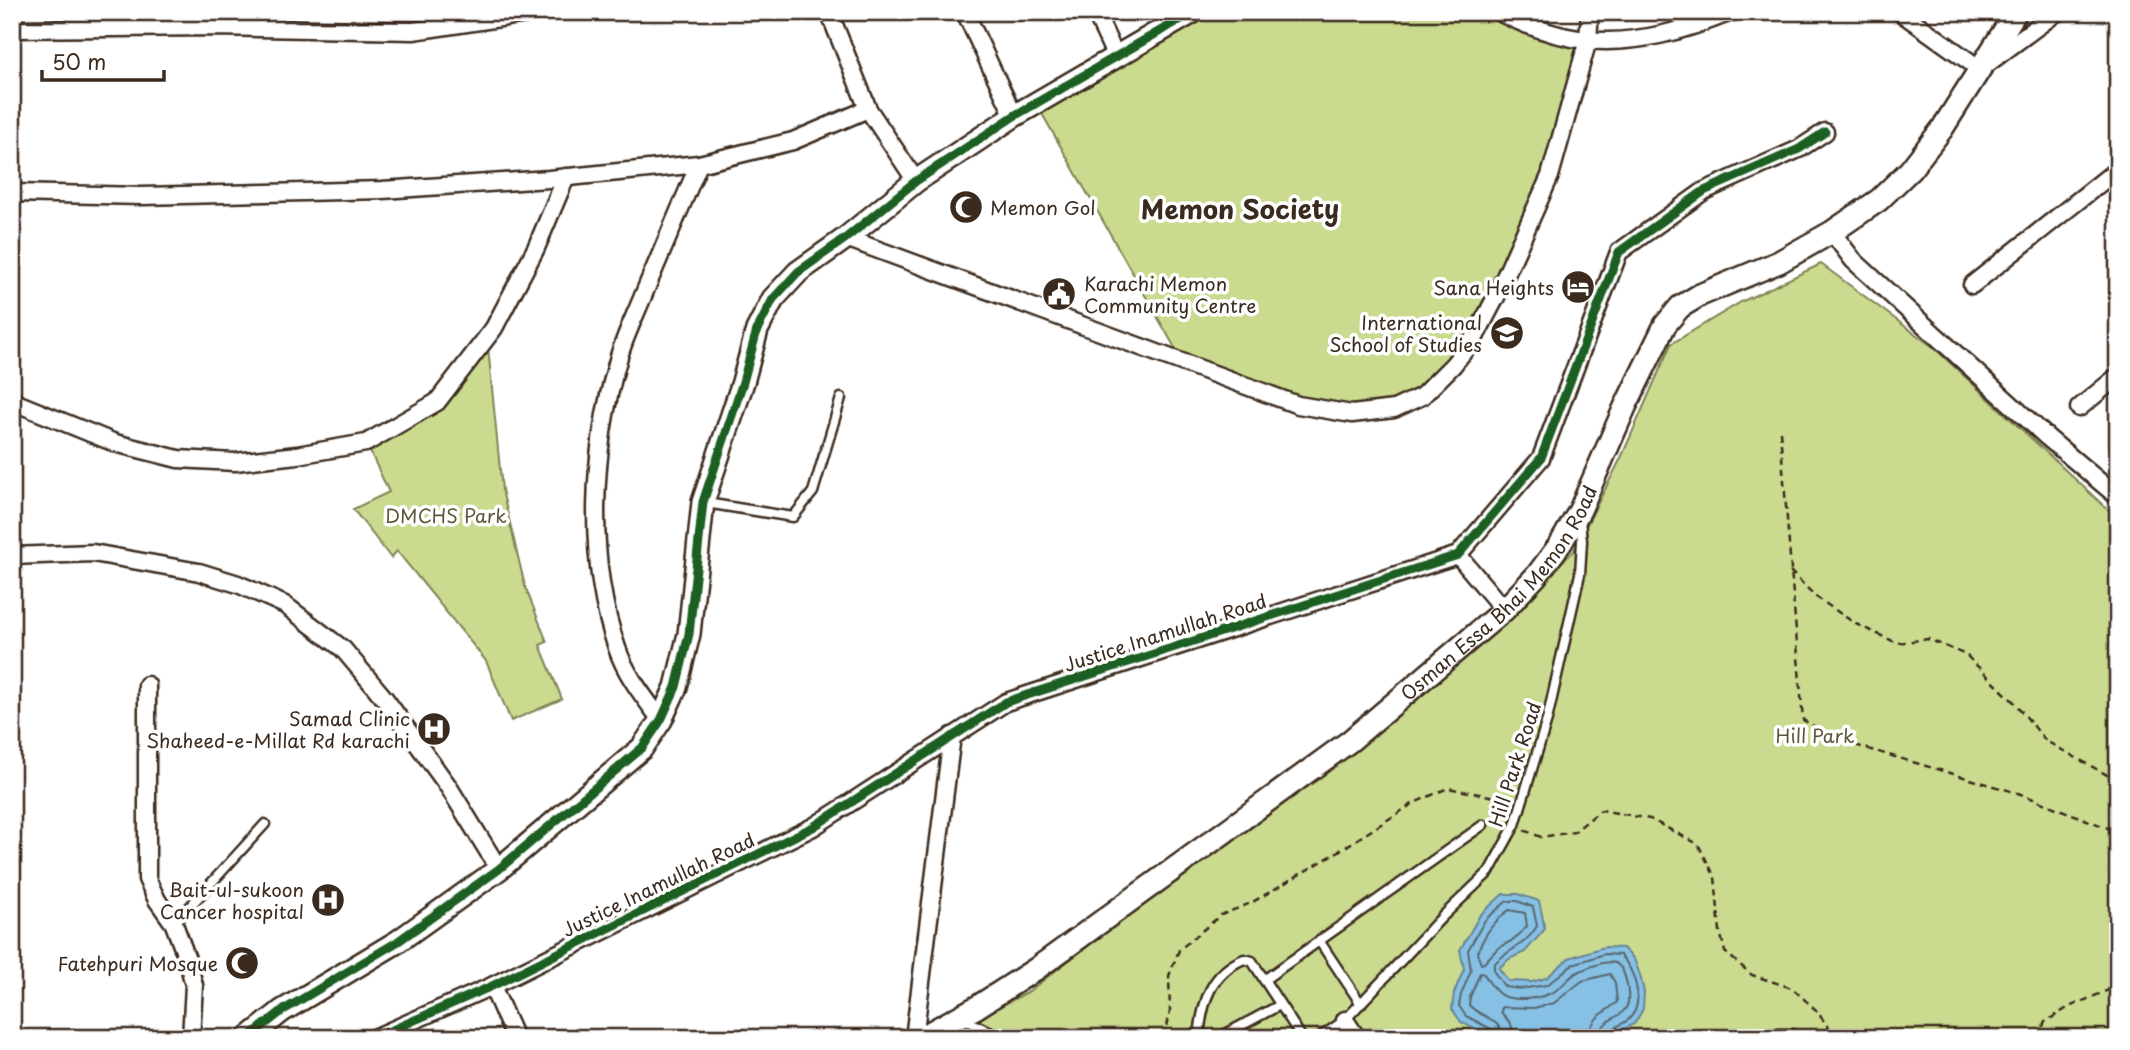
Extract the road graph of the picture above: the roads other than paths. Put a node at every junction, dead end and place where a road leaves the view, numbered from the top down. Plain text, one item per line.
1 (372, 12) edge
2 (540, 12) edge
3 (829, 12) edge
4 (965, 12) edge
5 (1095, 12) edge
6 (1193, 12) edge
7 (1499, 12) edge
8 (1590, 12) edge
9 (1731, 12) edge
10 (1900, 12) edge
11 (2016, 12) edge
12 (2056, 12) edge
13 (12, 29) edge
14 (370, 29) junction
15 (1588, 40) junction
16 (1115, 57) junction
17 (1980, 69) junction
18 (868, 109) junction
19 (1014, 116) junction
20 (1825, 132) dead end
21 (699, 164) junction
22 (2118, 169) edge
23 (566, 177) junction
24 (916, 181) junction
25 (12, 193) edge
26 (1832, 232) junction
27 (846, 238) junction
28 (1972, 285) dead end
29 (2118, 376) edge
30 (841, 398) dead end
31 (12, 399) edge
32 (2078, 408) dead end
33 (2118, 497) edge
34 (703, 502) junction
35 (1580, 510) junction
36 (1458, 555) junction
37 (12, 556) edge
38 (1504, 610) junction
39 (146, 685) dead end
40 (661, 720) junction
41 (952, 736) junction
42 (265, 824) dead end
43 (1483, 825) dead end
44 (499, 869) junction
45 (174, 924) junction
46 (1320, 942) junction
47 (1265, 980) junction
48 (492, 986) junction
49 (1361, 1004) junction
50 (1280, 1005) junction
51 (960, 1017) junction
52 (1345, 1020) junction
53 (191, 1038) edge
54 (248, 1038) edge
55 (374, 1038) edge
56 (515, 1038) edge
57 (914, 1038) edge
58 (920, 1038) edge
59 (1002, 1038) edge
60 (1199, 1038) edge
61 (1218, 1038) edge
62 (1302, 1038) edge
63 (1319, 1038) edge
64 (1357, 1038) edge
65 (1772, 1038) edge
66 (1791, 1038) edge

1 - 14 street
2 - 14 street
3 - 18 street
4 - 19 street
5 - 16 street
6 - 16 street
7 - 15 street
8 - 15 street
9 - 15 street
10 - 17 street
11 - 17 street, Osman Essa Bhai Memon Road
12 - 17 street
13 - 14 street
15 - 27 street
16 - 19 street
17 - 26 street, Osman Essa Bhai Memon Road
18 - 21 street
18 - 24 street
19 - 24 street
20 - 36 street
21 - 23 street
21 - 40 street
22 - 28 street
23 - 25 street
23 - 31 street
24 - 27 street
26 - 33 street
26 - 35 street, Osman Essa Bhai Memon Road
27 - 34 street
29 - 32 street
30 - 34 lane
34 - 40 street
35 - 38 street, Osman Essa Bhai Memon Road
35 - 49 lane, Hill Park Road
36 - 38 street
36 - 41 street, Justice Inamullah Road
37 - 44 street
38 - 51 street, Osman Essa Bhai Memon Road
39 - 45 street
40 - 44 street
41 - 48 street, Justice Inamullah Road
41 - 57 street
42 - 45 lane
43 - 46 lane
44 - 54 street
45 - 53 street
46 - 47 lane
46 - 49 lane
47 - 50 lane
47 - 60 lane
48 - 55 street, Justice Inamullah Road
48 - 56 street
49 - 52 lane, Hill Park Road
50 - 61 lane
50 - 62 lane
51 - 58 street, Osman Essa Bhai Memon Road
51 - 59 lane
52 - 63 lane, Hill Park Road
52 - 64 street
65 - 66 street

